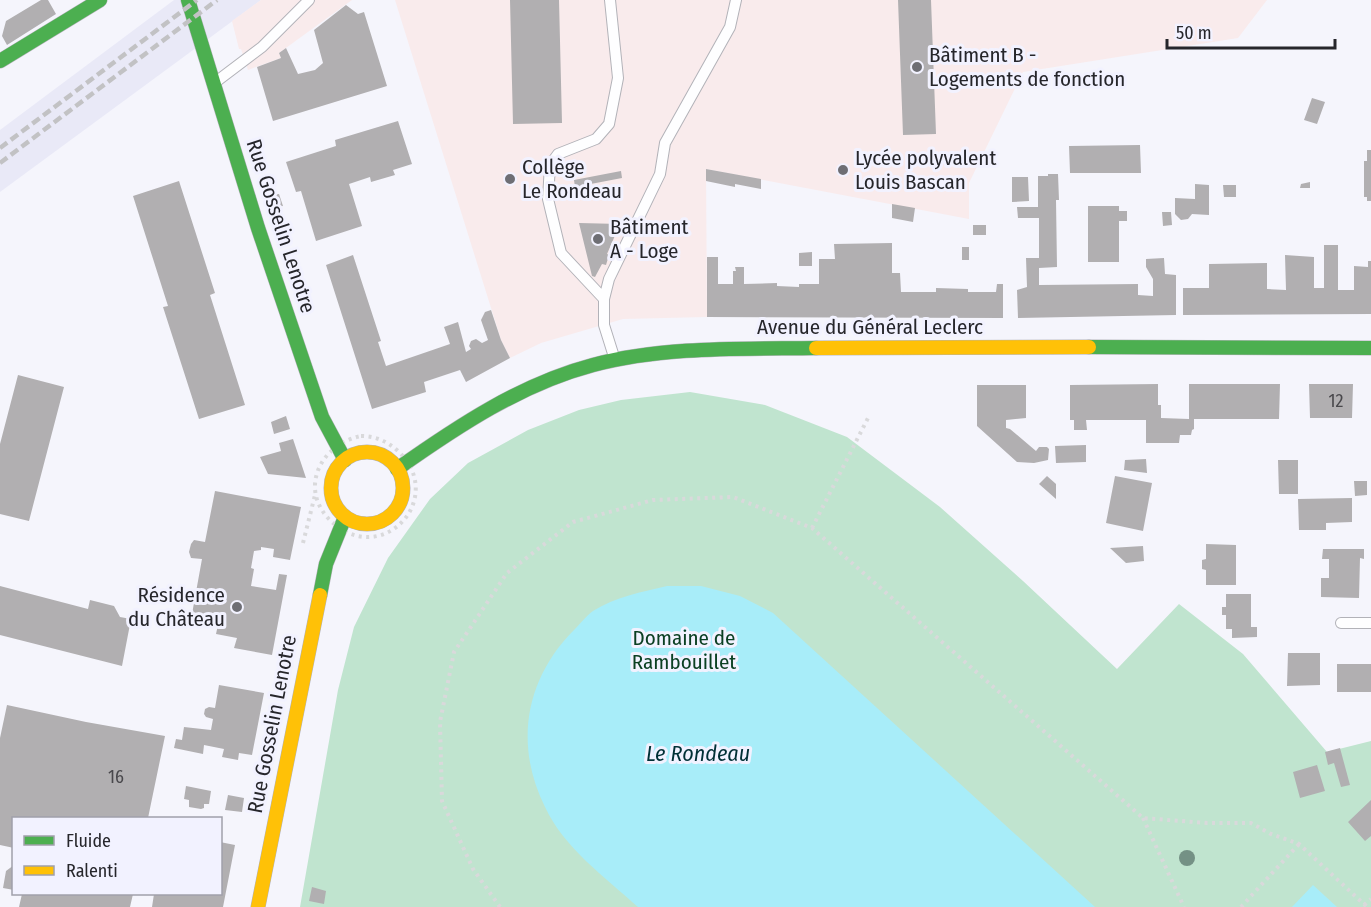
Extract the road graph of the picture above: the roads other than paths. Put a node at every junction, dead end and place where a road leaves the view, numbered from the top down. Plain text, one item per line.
1 (100, 0) edge
2 (188, 0) edge
3 (309, 0) edge
4 (610, 0) edge
5 (736, 0) edge
6 (0, 61) edge
7 (214, 83) junction
8 (604, 299) junction
9 (1371, 348) edge
10 (615, 360) junction
11 (345, 460) junction
12 (402, 466) junction
13 (342, 522) junction
14 (1341, 622) dead end
15 (1371, 622) edge
16 (258, 907) edge

1 - 6 main road
2 - 7 main road, Rue Gosselin Lenotre
3 - 7 lane
4 - 8 lane
5 - 8 lane
7 - 11 main road, Rue Gosselin Lenotre
8 - 10 lane
9 - 10 main road, Avenue du Général Leclerc
10 - 12 main road, Avenue du Général Leclerc
11 - 12 main road
11 - 13 main road
12 - 13 main road
13 - 16 main road, Rue Gosselin Lenotre
14 - 15 lane

